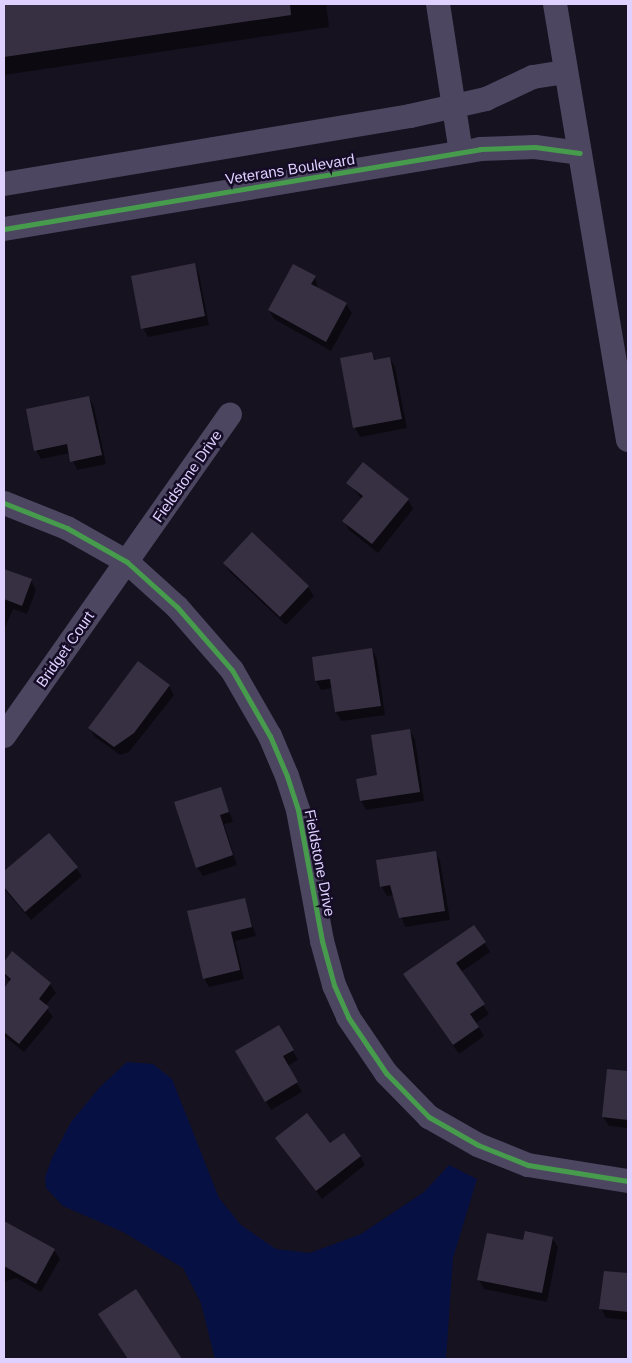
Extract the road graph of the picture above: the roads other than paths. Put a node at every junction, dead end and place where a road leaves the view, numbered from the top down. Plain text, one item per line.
1 (438, 4) edge
2 (555, 4) edge
3 (566, 72) junction
4 (454, 106) junction
5 (461, 152) junction
6 (580, 153) junction
7 (4, 184) edge
8 (4, 229) edge
9 (230, 415) dead end
10 (628, 440) edge
11 (4, 503) edge
12 (127, 562) junction
13 (4, 736) edge
14 (628, 1181) edge

1 - 4 street
2 - 3 street
3 - 4 street
3 - 6 street
4 - 5 street
4 - 7 street
5 - 6 street, Veterans Boulevard
5 - 8 street, Veterans Boulevard
6 - 10 street
9 - 12 street, Fieldstone Drive
11 - 12 street, Fieldstone Drive
12 - 13 street, Bridget Court
12 - 14 street, Fieldstone Drive

